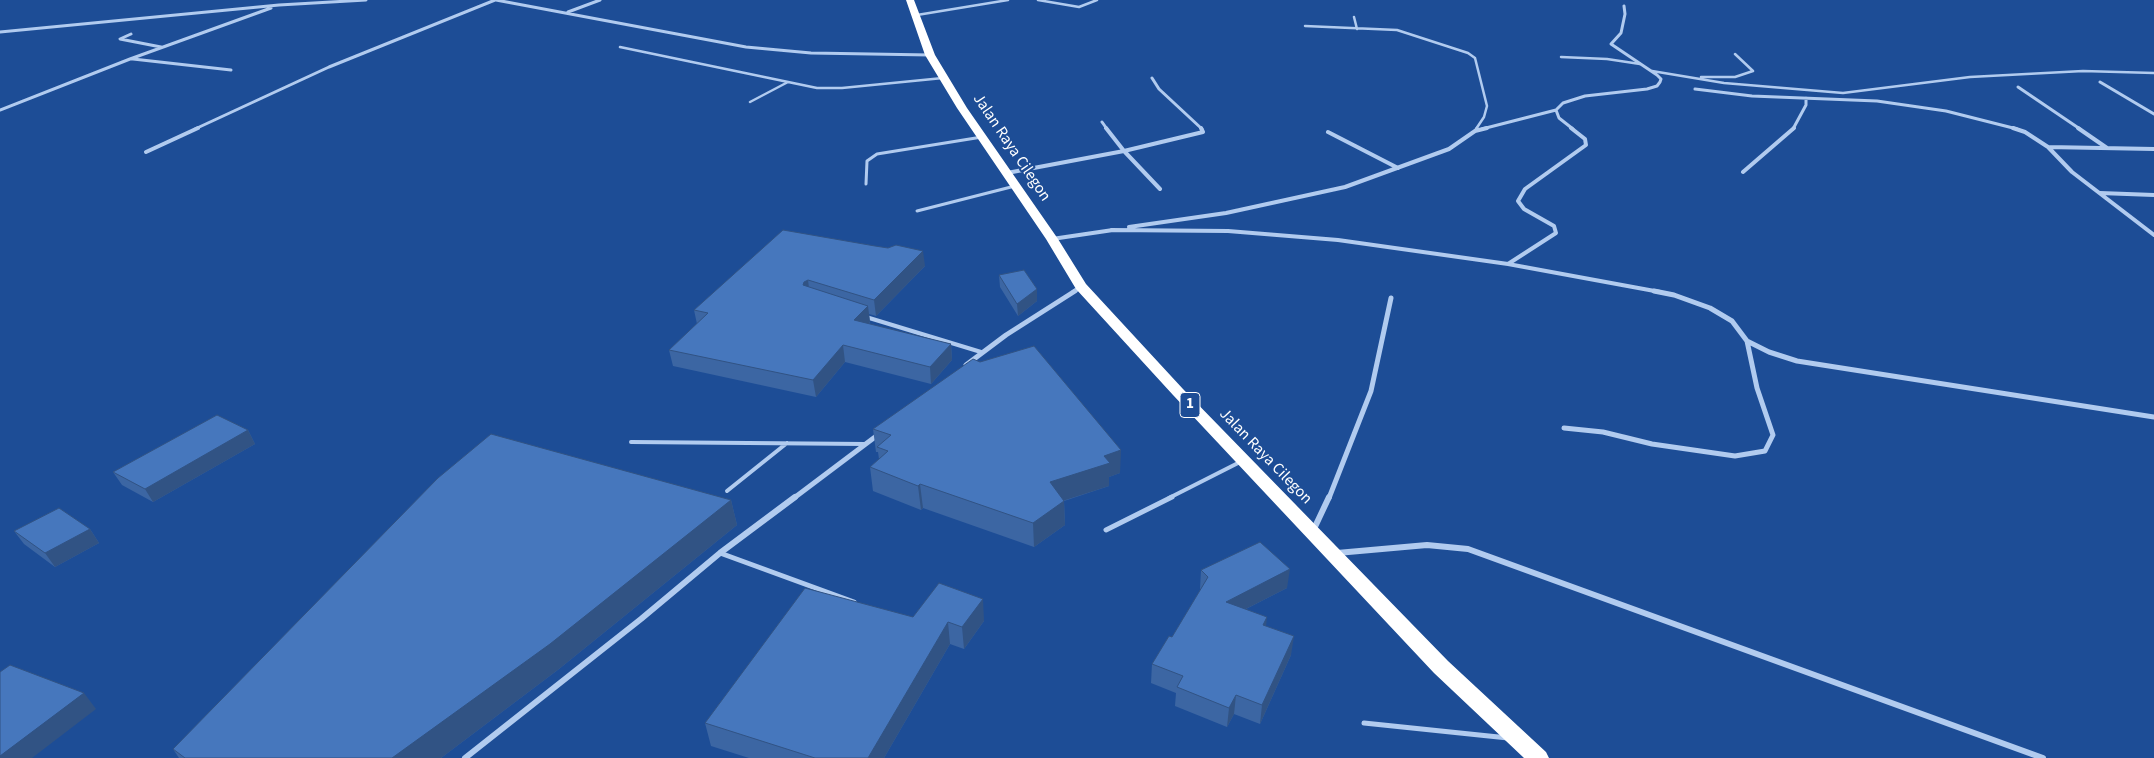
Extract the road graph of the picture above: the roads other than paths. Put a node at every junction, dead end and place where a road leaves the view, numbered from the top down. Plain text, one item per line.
1 (366, 0) edge
2 (496, 0) edge
3 (508, 0) edge
4 (600, 0) edge
5 (910, 0) edge
6 (960, 0) edge
7 (1008, 0) edge
8 (1038, 0) edge
9 (1097, 0) edge
10 (338, 1) edge
11 (279, 6) junction
12 (1624, 6) dead end
13 (964, 7) junction
14 (568, 12) junction
15 (915, 15) junction
16 (1354, 17) dead end
17 (1306, 26) dead end
18 (1357, 28) junction
19 (0, 32) edge
20 (131, 34) dead end
21 (162, 47) junction
22 (620, 47) dead end
23 (1735, 54) dead end
24 (930, 55) junction
25 (1561, 57) dead end
26 (130, 59) junction
27 (1640, 64) junction
28 (1647, 68) junction
29 (232, 70) dead end
30 (1652, 71) junction
31 (2154, 73) edge
32 (943, 78) junction
33 (1152, 78) dead end
34 (788, 82) junction
35 (2100, 82) dead end
36 (2018, 87) dead end
37 (1695, 89) dead end
38 (1806, 98) junction
39 (750, 102) dead end
40 (0, 110) edge
41 (1556, 110) junction
42 (2154, 114) edge
43 (1102, 122) dead end
44 (1475, 131) junction
45 (1328, 132) dead end
46 (982, 137) junction
47 (2048, 147) junction
48 (2107, 148) junction
49 (2154, 149) edge
50 (1124, 151) junction
51 (146, 152) dead end
52 (1398, 168) junction
53 (1743, 172) dead end
54 (1011, 179) junction
55 (866, 184) dead end
56 (1160, 189) dead end
57 (2098, 193) junction
58 (2154, 195) edge
59 (916, 212) dead end
60 (1112, 230) junction
61 (2154, 235) edge
62 (1052, 239) junction
63 (1508, 264) junction
64 (1081, 286) junction
65 (1391, 298) dead end
66 (857, 315) edge
67 (1747, 340) junction
68 (981, 352) junction
69 (959, 370) edge
70 (2154, 418) edge
71 (887, 428) edge
72 (1564, 428) dead end
73 (630, 442) dead end
74 (787, 443) junction
75 (865, 444) junction
76 (1244, 460) junction
77 (727, 491) dead end
78 (1106, 530) dead end
79 (1312, 532) junction
80 (720, 553) junction
81 (1332, 553) junction
82 (860, 604) edge
83 (1364, 724) dead end
84 (1517, 739) junction
85 (465, 758) edge
86 (1538, 758) edge
87 (2043, 758) edge

1 - 10 street
2 - 3 street
2 - 51 street
3 - 14 street
4 - 14 street
5 - 15 highway, Jalan Raya Cilegon / 1
6 - 13 lane
7 - 13 lane
8 - 9 lane
10 - 11 street
11 - 19 street
11 - 21 street
12 - 27 street
13 - 15 lane
14 - 24 street
15 - 24 highway, Jalan Raya Cilegon / 1
16 - 18 lane
17 - 18 lane
18 - 44 lane
20 - 21 street
21 - 26 street
22 - 34 lane
23 - 28 lane
24 - 32 highway, Jalan Raya Cilegon / 1
25 - 27 lane
26 - 29 street
26 - 40 street
27 - 28 street
28 - 30 street
30 - 31 lane
30 - 41 street
32 - 34 lane
32 - 46 highway, Jalan Raya Cilegon / 1
33 - 50 street
34 - 39 lane
35 - 42 street
36 - 48 street
37 - 38 street
38 - 47 street
38 - 53 street
41 - 44 street
41 - 63 street
43 - 50 street
44 - 52 street
45 - 52 street
46 - 54 highway, Jalan Raya Cilegon / 1
46 - 55 lane
47 - 48 street
47 - 57 street
48 - 49 street
50 - 54 street
50 - 56 street
52 - 60 street
54 - 59 lane
54 - 62 highway, Jalan Raya Cilegon / 1
57 - 58 street
57 - 61 street
60 - 62 street
60 - 63 street
62 - 64 highway, Jalan Raya Cilegon / 1
63 - 67 street
64 - 68 street
64 - 76 highway, Jalan Raya Cilegon / 1
65 - 79 street
66 - 68 lane
67 - 70 street
67 - 72 street
68 - 69 street
71 - 75 street
73 - 74 lane
74 - 75 lane
74 - 77 lane
75 - 80 street
76 - 78 lane
76 - 79 highway, Jalan Raya Cilegon / 1
79 - 81 highway, Jalan Raya Cilegon / 1
80 - 82 lane
80 - 85 street
81 - 84 highway, Jalan Raya Cilegon / 1
81 - 87 street
83 - 84 lane
84 - 86 highway, Jalan Raya Cilegon / 1

